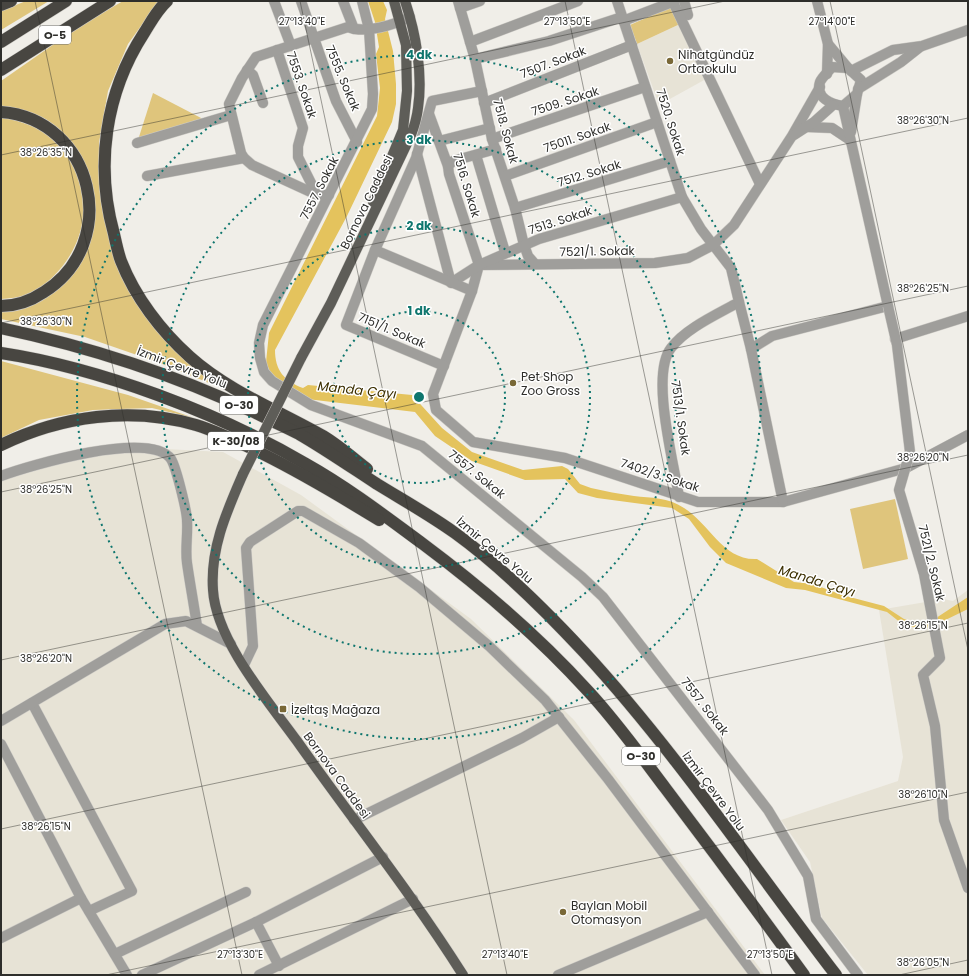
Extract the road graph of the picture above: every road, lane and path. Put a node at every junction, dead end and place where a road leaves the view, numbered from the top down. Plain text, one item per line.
1 (11, 1) edge
2 (66, 1) edge
3 (110, 1) edge
4 (167, 1) edge
5 (274, 1) edge
6 (301, 1) edge
7 (343, 1) edge
8 (362, 1) edge
9 (394, 1) edge
10 (405, 1) edge
11 (480, 1) edge
12 (578, 1) edge
13 (617, 1) edge
14 (678, 1) edge
15 (817, 1) edge
16 (567, 3) edge
17 (1, 5) edge
18 (459, 5) edge
19 (688, 15) dead end
20 (622, 19) junction
21 (401, 21) junction
22 (369, 29) junction
23 (354, 30) junction
24 (968, 30) edge
25 (313, 39) junction
26 (1, 42) edge
27 (470, 42) junction
28 (828, 44) junction
29 (632, 45) junction
30 (291, 46) junction
31 (922, 46) junction
32 (276, 50) junction
33 (475, 60) junction
34 (850, 69) junction
35 (1, 70) edge
36 (247, 70) junction
37 (827, 74) junction
38 (646, 87) junction
39 (820, 87) junction
40 (482, 91) junction
41 (858, 91) junction
42 (263, 103) dead end
43 (484, 103) junction
44 (838, 105) junction
45 (1, 112) edge
46 (429, 114) junction
47 (231, 115) junction
48 (658, 122) junction
49 (807, 126) junction
50 (490, 128) junction
51 (792, 136) junction
52 (492, 139) junction
53 (850, 140) junction
54 (439, 141) junction
55 (357, 142) junction
56 (137, 143) dead end
57 (496, 149) junction
58 (418, 154) junction
59 (476, 155) junction
60 (244, 158) junction
61 (670, 161) junction
62 (448, 166) junction
63 (147, 176) dead end
64 (504, 176) junction
65 (760, 184) junction
66 (317, 194) junction
67 (329, 195) junction
68 (682, 197) junction
69 (515, 208) junction
70 (524, 245) junction
71 (713, 245) junction
72 (375, 250) junction
73 (505, 252) junction
74 (535, 264) junction
75 (478, 265) junction
76 (451, 283) junction
77 (472, 291) junction
78 (739, 302) junction
79 (1, 306) edge
80 (888, 306) junction
81 (968, 316) edge
82 (1, 328) edge
83 (896, 339) junction
84 (751, 350) junction
85 (1, 353) edge
86 (444, 366) junction
87 (968, 435) edge
88 (1, 444) edge
89 (906, 468) junction
90 (1, 476) edge
91 (680, 497) junction
92 (782, 502) junction
93 (455, 533) junction
94 (448, 563) junction
95 (197, 626) junction
96 (231, 644) junction
97 (244, 665) junction
98 (32, 704) junction
99 (559, 717) junction
100 (1, 721) edge
101 (1, 744) edge
102 (354, 820) junction
103 (383, 858) junction
104 (968, 888) edge
105 (246, 892) dead end
106 (81, 898) junction
107 (413, 899) junction
108 (89, 911) junction
109 (708, 912) junction
110 (256, 922) junction
111 (1, 938) edge
112 (115, 954) junction
113 (279, 966) junction
114 (127, 975) edge
115 (142, 975) edge
116 (259, 975) edge
117 (463, 975) edge
118 (558, 975) edge
119 (755, 975) edge
120 (804, 975) edge
121 (836, 975) edge
122 (858, 975) edge

1 - 17 highway
2 - 26 highway, O-5
3 - 35 highway, O-5
4 - 93 highway
5 - 30 street
6 - 25 street, 7555. Sokak
7 - 23 street
8 - 22 street, 7557. Sokak
9 - 21 main road, Bornova Caddesi
10 - 21 main road, Bornova Caddesi
11 - 18 street
12 - 16 street
13 - 20 street, 7520. Sokak
14 - 19 street
14 - 20 street
14 - 65 street
15 - 28 street
16 - 27 street
18 - 27 street, 7518. Sokak
20 - 29 street, 7520. Sokak
20 - 33 street
21 - 22 street
21 - 96 main road, Bornova Caddesi, bridge
22 - 23 street
22 - 55 street, 7557. Sokak
23 - 25 street
24 - 31 street
25 - 30 street
25 - 55 street, 7555. Sokak
27 - 33 street, 7518. Sokak
28 - 34 street
28 - 37 street
29 - 38 street, 7520. Sokak
29 - 43 street, 7507. Sokak
30 - 32 street
31 - 34 street
31 - 41 street
32 - 36 street
32 - 66 street, 7553. Sokak
33 - 40 street, 7518. Sokak
34 - 37 street
34 - 41 street
36 - 42 street
36 - 47 street
37 - 39 street
38 - 48 street, 7520. Sokak
38 - 52 street, 7509. Sokak
39 - 44 street
39 - 51 street, 7521/1. Sokak
40 - 43 street, 7518. Sokak
40 - 46 street
41 - 44 street
41 - 53 street
43 - 50 street, 7518. Sokak
44 - 49 street
44 - 53 street, 7521/2. Sokak
45 - 79 highway
46 - 54 street, 7516. Sokak
46 - 58 street
47 - 56 street
47 - 60 street
48 - 61 street, 7520. Sokak
48 - 64 street, 75011. Sokak
49 - 51 street
49 - 53 street
50 - 52 street, 7518. Sokak
50 - 54 street
51 - 65 street, 7521/1. Sokak
52 - 57 street, 7518. Sokak
53 - 80 street, 7521/2. Sokak
54 - 62 street, 7516. Sokak
55 - 67 street, 7557. Sokak
57 - 59 street
57 - 64 street, 7518. Sokak
58 - 72 street
58 - 76 street
59 - 62 street
59 - 73 street
60 - 63 street
60 - 66 street
61 - 68 street, 7520. Sokak
61 - 69 street, 7512. Sokak
62 - 75 street, 7516. Sokak
64 - 69 street, 7518. Sokak
65 - 71 street, 7521/1. Sokak
66 - 67 street
67 - 122 street, 7557. Sokak
68 - 70 street, 7513. Sokak
68 - 71 street, 7520. Sokak
69 - 70 street, 7518. Sokak
70 - 73 street, 7513. Sokak
70 - 74 street, 7518. Sokak
71 - 74 street, 7521/1. Sokak
71 - 78 street
72 - 76 street
72 - 86 street, 7151/1. Sokak
73 - 75 street, 7513. Sokak
74 - 75 street, 7521/1. Sokak
75 - 76 street, 7513. Sokak
75 - 77 street
76 - 77 street
77 - 86 street
78 - 84 street
78 - 91 street, 7513/1. Sokak
80 - 83 street, 7521/2. Sokak, bridge
80 - 84 street
81 - 83 street
82 - 93 highway, İzmir Çevre Yolu / O-30
83 - 89 street, 7521/2. Sokak, bridge
84 - 92 street
85 - 94 highway, O-30
86 - 91 street, 7402/3. Sokak
87 - 89 street, 7402/3. Sokak
88 - 94 highway, K-30/08
89 - 92 street, 7402/3. Sokak
89 - 104 street, 7521/2. Sokak, bridge
90 - 95 street
91 - 92 street, 7402/3. Sokak
93 - 121 highway, İzmir Çevre Yolu / O-30
94 - 120 highway, O-30
95 - 96 street
95 - 98 street
96 - 97 main road, Bornova Caddesi
97 - 99 street
97 - 102 main road, Bornova Caddesi
98 - 100 street
98 - 108 street
99 - 102 street
99 - 109 street
101 - 106 street
102 - 103 main road, Bornova Caddesi
103 - 107 main road, Bornova Caddesi
103 - 110 street
105 - 112 street
106 - 108 street
106 - 111 street
107 - 113 street
107 - 117 main road, Bornova Caddesi
108 - 112 street
109 - 118 street
109 - 119 street
110 - 113 street
110 - 115 street
112 - 114 street
113 - 116 street

